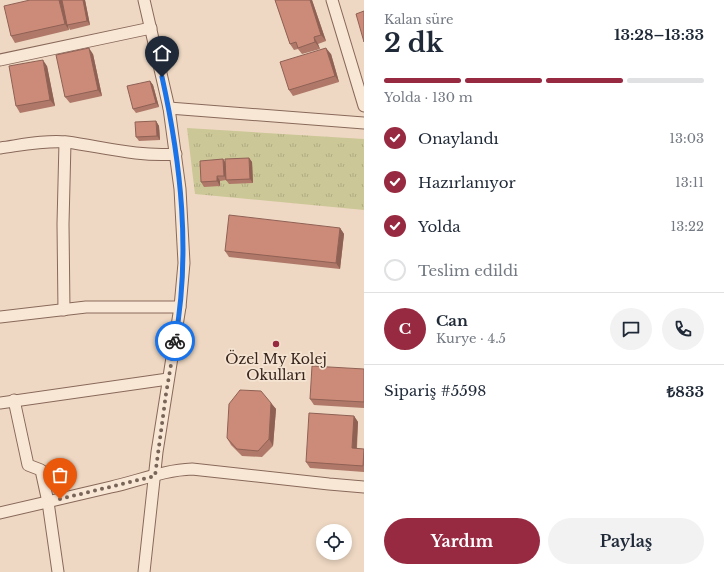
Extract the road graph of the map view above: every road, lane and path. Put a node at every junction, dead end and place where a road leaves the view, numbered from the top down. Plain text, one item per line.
1 (144, 0) edge
2 (332, 0) edge
3 (150, 28) junction
4 (0, 60) edge
5 (364, 106) edge
6 (169, 108) junction
7 (364, 123) edge
8 (65, 142) junction
9 (0, 148) edge
10 (176, 154) junction
11 (180, 307) junction
12 (64, 310) junction
13 (0, 317) edge
14 (168, 379) junction
15 (14, 400) junction
16 (0, 403) edge
17 (155, 476) junction
18 (364, 487) edge
19 (48, 502) junction
20 (0, 513) edge
21 (58, 572) edge
22 (144, 572) edge

1 - 3 street
2 - 5 street
3 - 4 street
3 - 6 street
6 - 7 street
6 - 10 street
8 - 9 street
8 - 10 street
8 - 12 street
10 - 11 street
11 - 12 street
11 - 14 street
12 - 13 street
14 - 15 street
14 - 17 street
15 - 16 street
15 - 19 street
17 - 18 street
17 - 19 street
17 - 22 street
19 - 20 street
19 - 21 street

